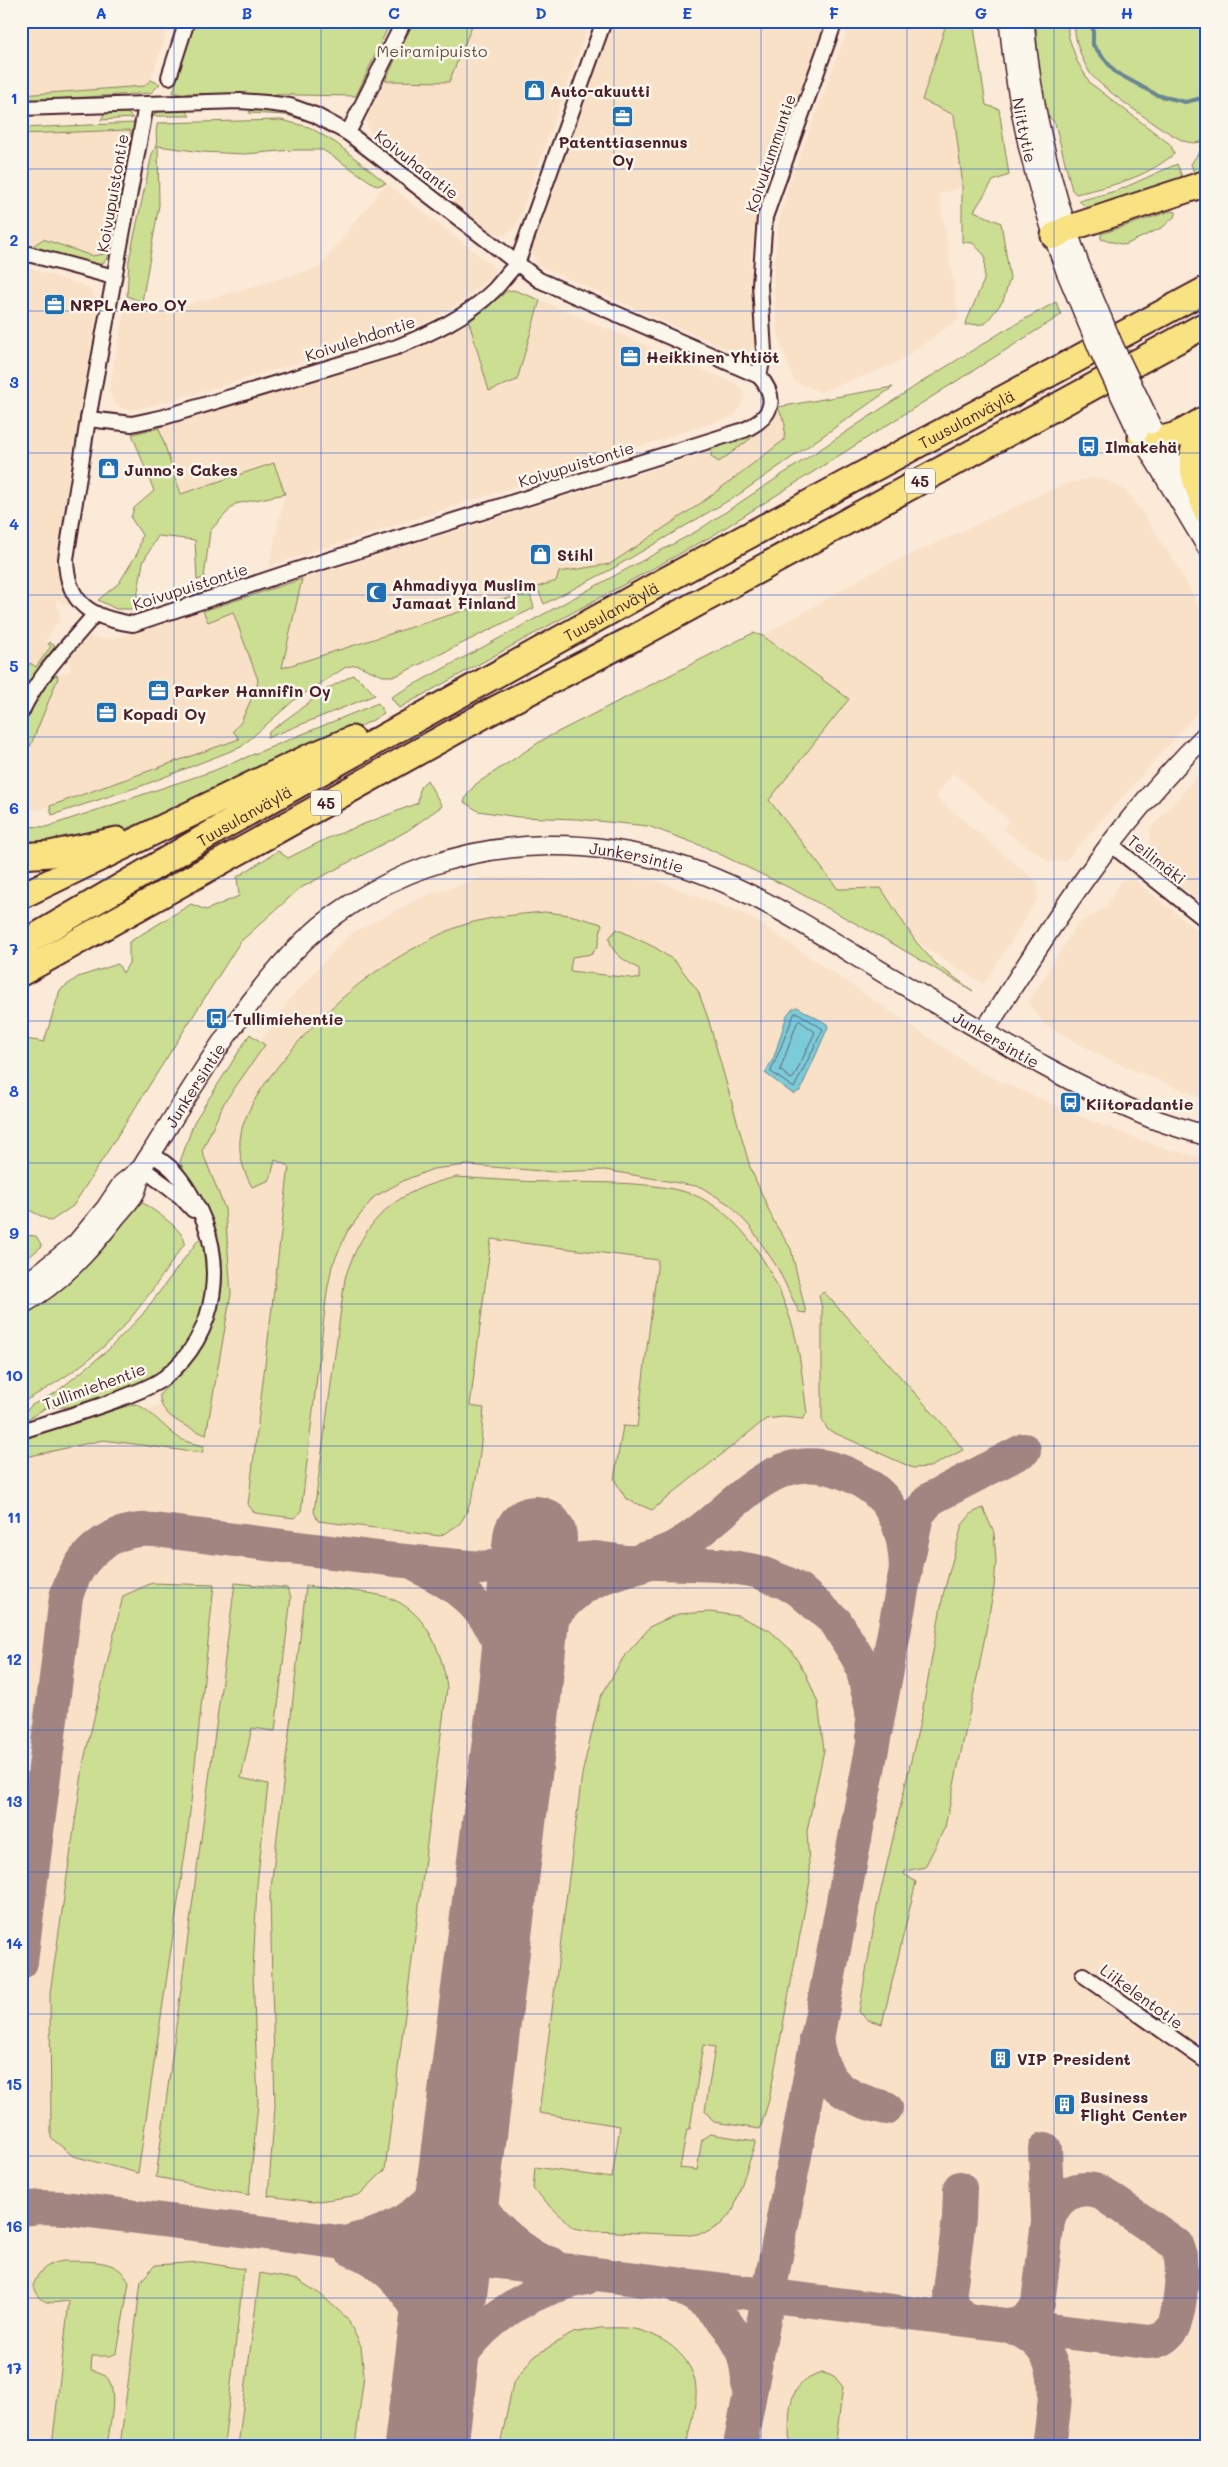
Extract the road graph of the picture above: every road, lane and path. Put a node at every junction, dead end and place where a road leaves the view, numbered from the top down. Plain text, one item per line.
1 (187, 21) edge
2 (404, 21) edge
3 (604, 21) edge
4 (834, 21) edge
5 (1009, 21) edge
6 (1024, 21) edge
7 (169, 77) dead end
8 (146, 105) junction
9 (21, 108) edge
10 (348, 133) junction
11 (1207, 183) edge
12 (1061, 233) junction
13 (21, 252) edge
14 (517, 264) junction
15 (114, 277) junction
16 (1207, 288) edge
17 (1207, 324) edge
18 (759, 376) junction
19 (88, 419) junction
20 (1207, 419) edge
21 (1148, 433) junction
22 (1207, 512) edge
23 (1207, 547) edge
24 (96, 614) junction
25 (474, 687) junction
26 (21, 713) edge
27 (1207, 734) edge
28 (167, 826) junction
29 (1109, 844) junction
30 (21, 856) edge
31 (21, 896) edge
32 (1207, 921) edge
33 (21, 945) edge
34 (21, 973) edge
35 (984, 1032) junction
36 (1207, 1136) edge
37 (146, 1161) junction
38 (21, 1288) edge
39 (21, 1305) edge
40 (21, 1431) edge
41 (1083, 1975) dead end
42 (1207, 2062) edge

1 - 7 street
2 - 10 street
3 - 14 street, Koivulehdontie
4 - 18 street, Koivukummuntie
5 - 12 main road, Niittytie
6 - 12 main road, Niittytie
8 - 9 street, Koivuhaantie
8 - 10 street, Koivuhaantie
8 - 15 street, Koivupuistontie
10 - 14 street, Koivuhaantie
11 - 12 highway
12 - 21 main road, bridge
13 - 15 street
14 - 18 street, Koivuhaantie
14 - 19 street, Koivulehdontie
15 - 19 street, Koivupuistontie
16 - 25 highway, Tuusulanväylä / 45
17 - 34 highway, Tuusulanväylä / 45
18 - 24 street, Koivupuistontie
19 - 24 street, Koivupuistontie
20 - 21 highway
20 - 22 highway
21 - 22 main road
21 - 23 main road
24 - 26 street
25 - 28 highway
25 - 33 highway, Tuusulanväylä / 45
27 - 29 main road
28 - 30 highway
28 - 31 highway
29 - 32 street, Teilimäki
29 - 35 main road
35 - 36 main road, Junkersintie
35 - 37 main road, Junkersintie
37 - 38 main road, Junkersintie
37 - 39 main road, Junkersintie
37 - 40 street, Tullimiehentie
41 - 42 street, Liikelentotie

